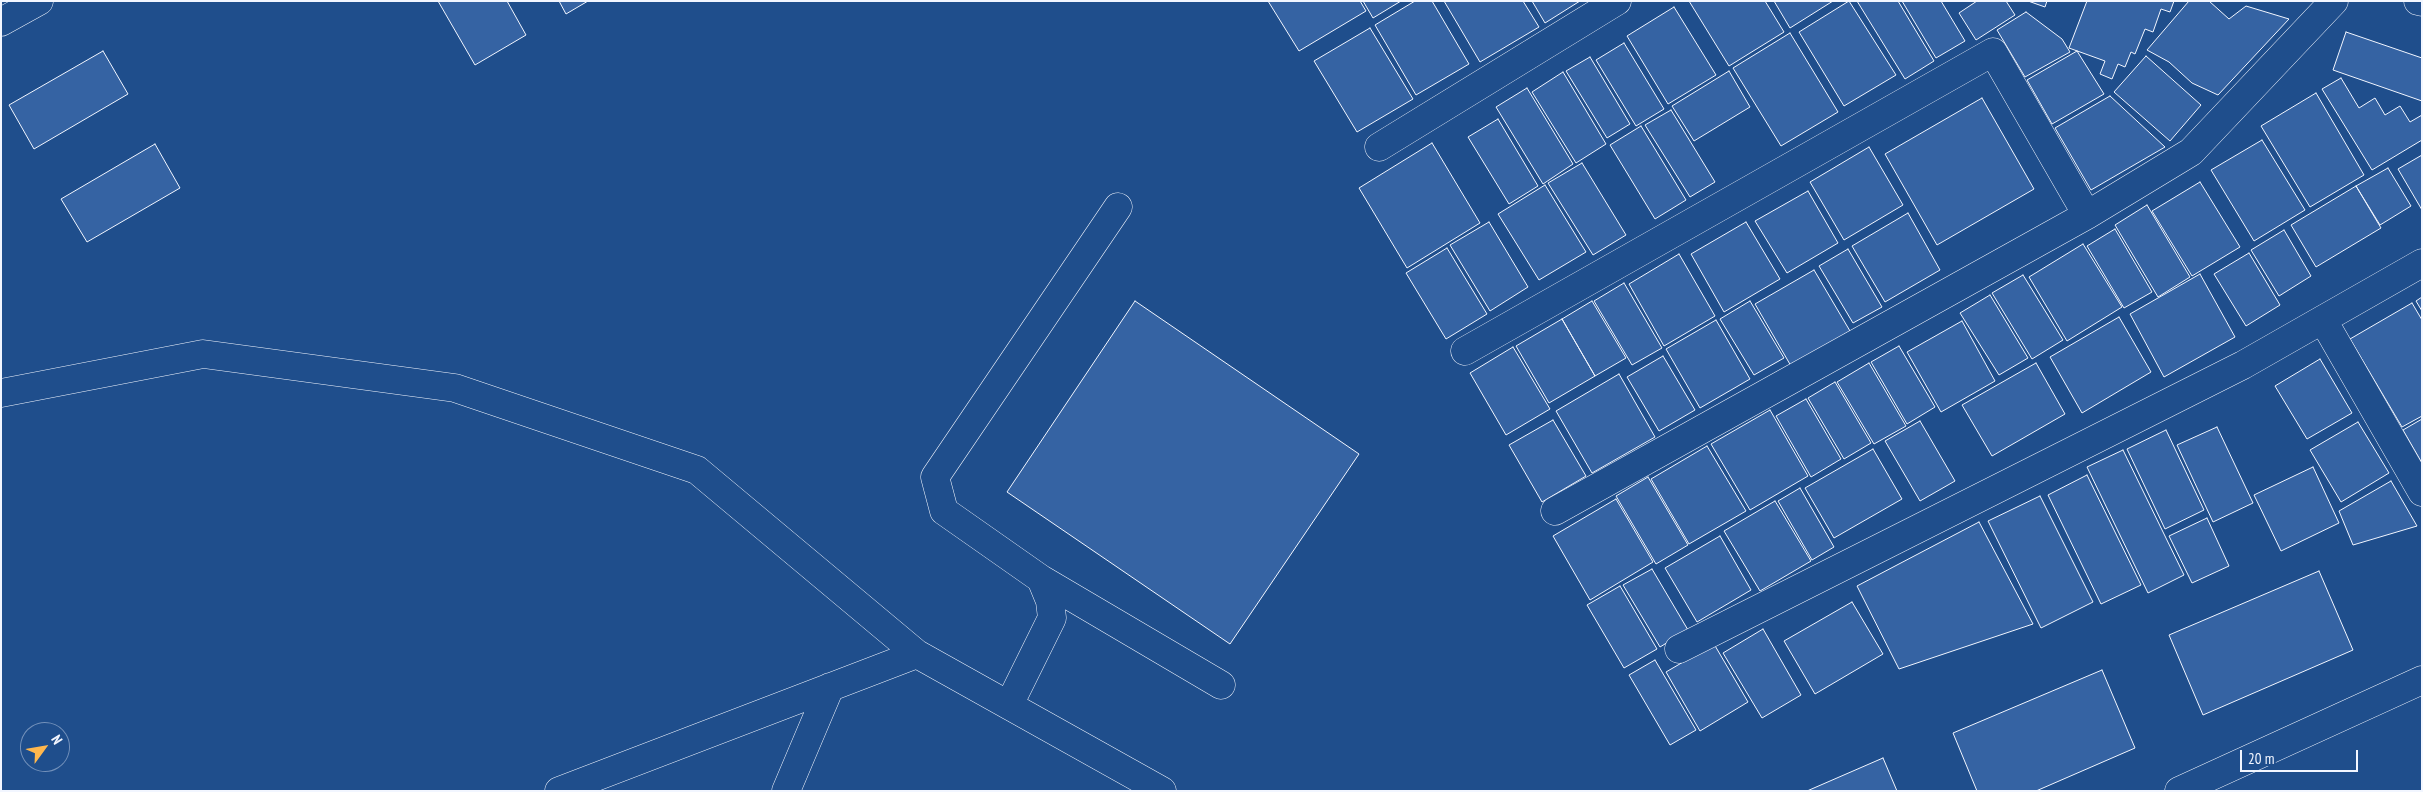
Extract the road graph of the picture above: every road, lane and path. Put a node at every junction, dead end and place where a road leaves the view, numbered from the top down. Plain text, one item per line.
1 (39, 1) edge
2 (1617, 1) edge
3 (2334, 1) edge
4 (2418, 1) edge
5 (2422, 2) edge
6 (1, 22) edge
7 (1379, 147) dead end
8 (1118, 207) dead end
9 (2087, 215) junction
10 (2422, 263) edge
11 (2323, 320) junction
12 (1465, 351) dead end
13 (1, 393) edge
14 (2422, 492) edge
15 (1555, 511) dead end
16 (1042, 578) junction
17 (1679, 649) dead end
18 (917, 654) junction
19 (2422, 680) edge
20 (1221, 685) dead end
21 (830, 687) junction
22 (1009, 705) junction
23 (559, 791) edge
24 (786, 791) edge
25 (1162, 791) edge
26 (2179, 791) edge

1 - 6 street
2 - 7 street
3 - 9 street
4 - 5 street
8 - 16 street
9 - 12 street
9 - 15 street
10 - 11 street
11 - 14 street
11 - 17 street
13 - 18 street
16 - 20 street
16 - 22 street
18 - 21 street
18 - 22 street
19 - 26 street
21 - 23 street
21 - 24 street
22 - 25 street

